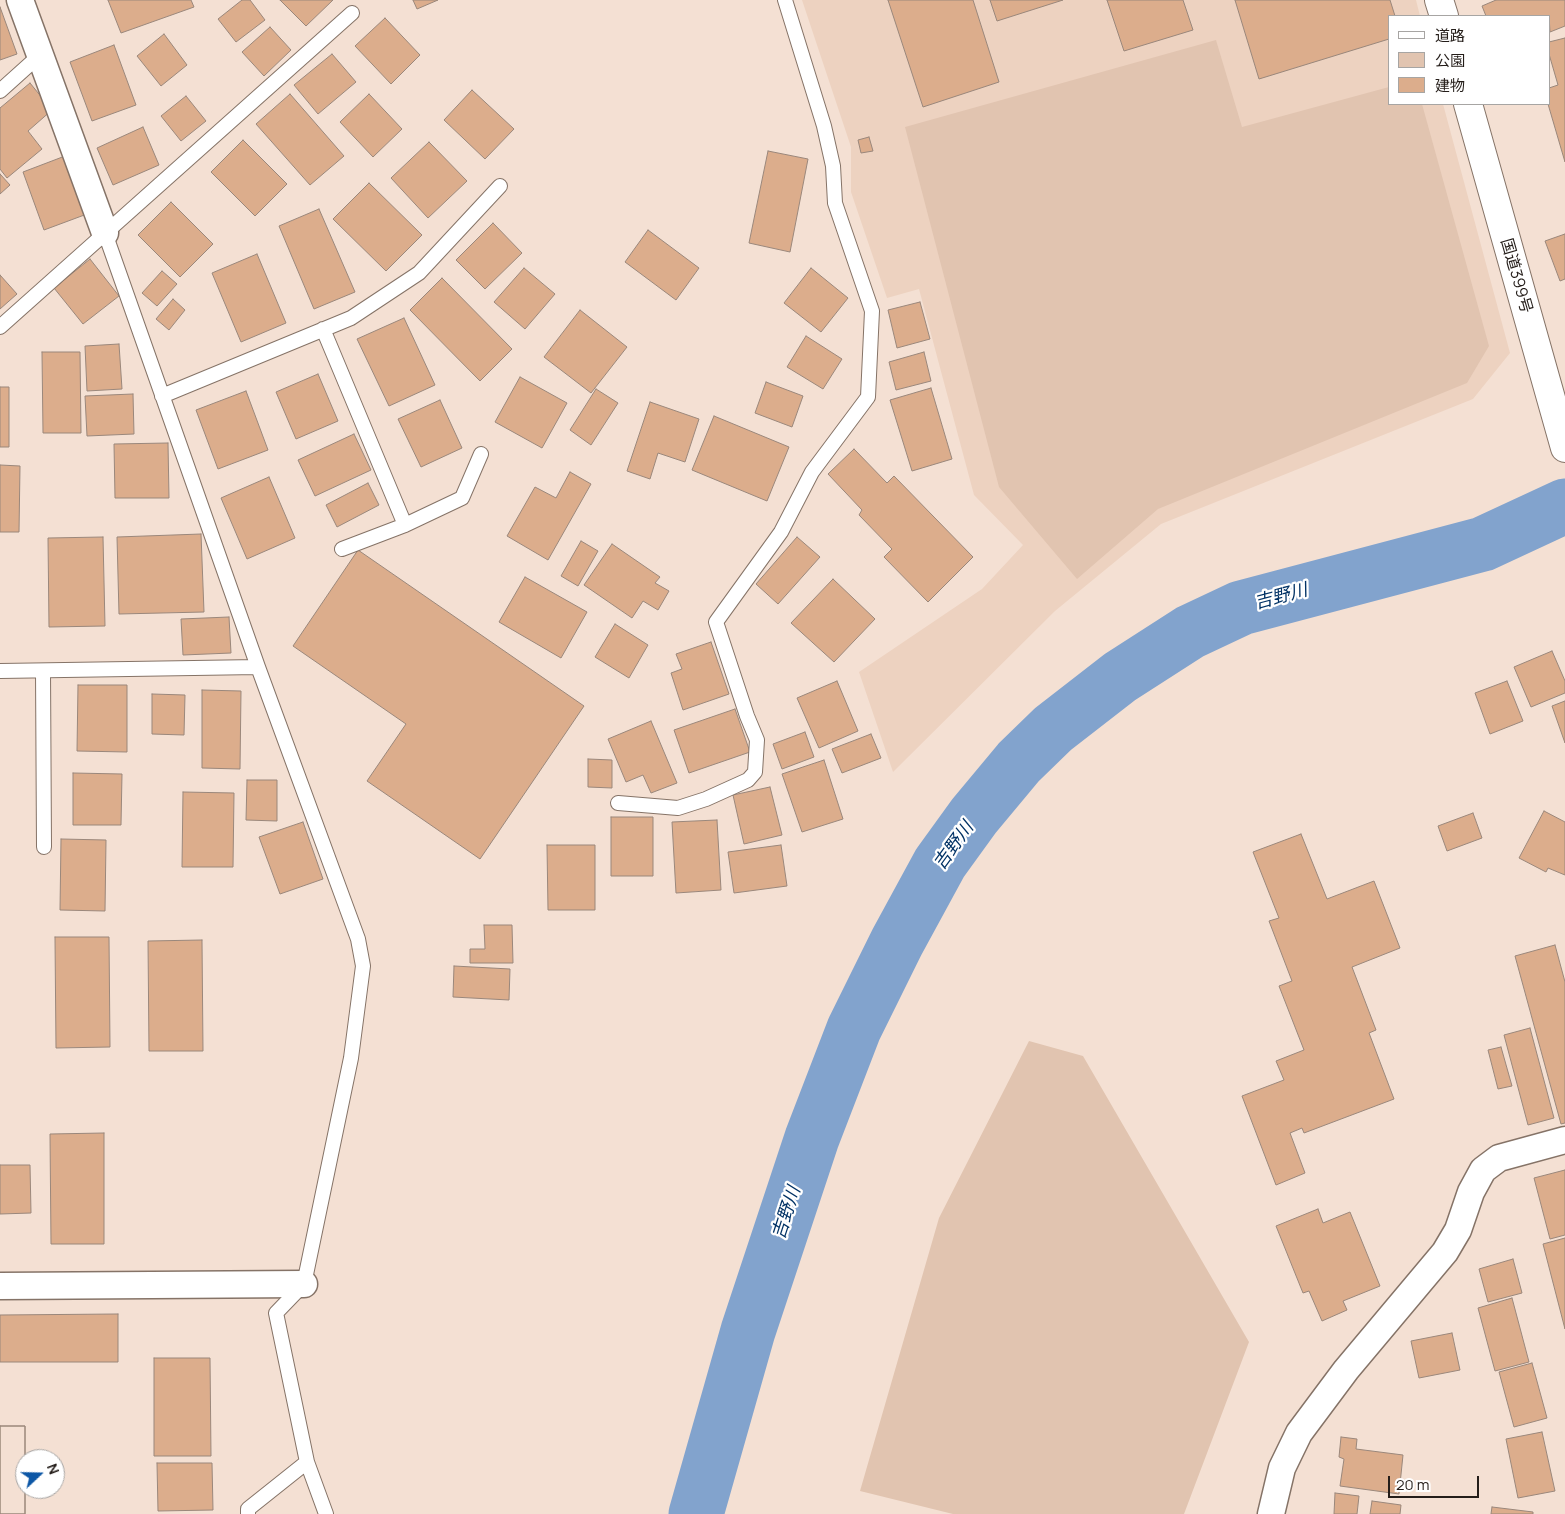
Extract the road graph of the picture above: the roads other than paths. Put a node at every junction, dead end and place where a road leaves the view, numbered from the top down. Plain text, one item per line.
1 (20, 0) edge
2 (785, 0) edge
3 (1439, 0) edge
4 (352, 13) dead end
5 (1444, 15) edge
6 (40, 55) junction
7 (0, 91) edge
8 (1468, 105) edge
9 (500, 186) dead end
10 (105, 233) junction
11 (0, 327) edge
12 (323, 329) junction
13 (162, 396) junction
14 (1565, 448) edge
15 (482, 454) dead end
16 (405, 525) junction
17 (342, 549) dead end
18 (258, 667) junction
19 (0, 671) edge
20 (43, 671) junction
21 (618, 803) dead end
22 (44, 847) dead end
23 (1565, 1140) edge
24 (304, 1284) junction
25 (0, 1286) edge
26 (307, 1462) junction
27 (248, 1514) edge
28 (326, 1514) edge
29 (1271, 1514) edge

1 - 6 street
2 - 21 lane
3 - 5 highway
4 - 10 lane
6 - 7 lane
6 - 10 street
8 - 14 highway, 国道399号
9 - 12 lane
10 - 11 lane
10 - 13 lane
12 - 13 lane
12 - 16 lane
13 - 18 lane
15 - 16 lane
16 - 17 lane
18 - 20 lane
18 - 24 lane
19 - 20 lane
20 - 22 lane
23 - 29 street
24 - 25 street
24 - 26 lane
26 - 27 lane
26 - 28 lane

